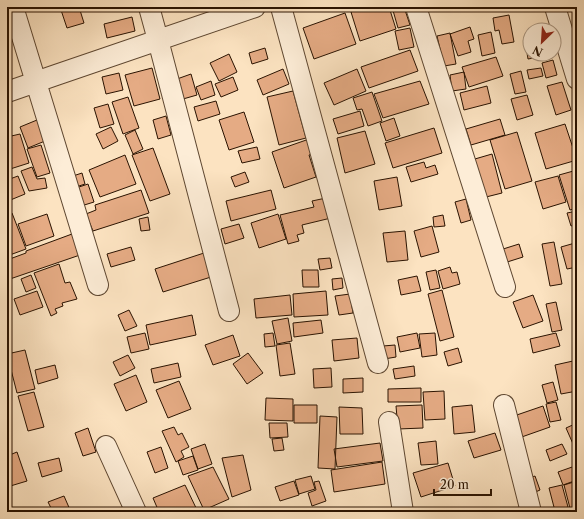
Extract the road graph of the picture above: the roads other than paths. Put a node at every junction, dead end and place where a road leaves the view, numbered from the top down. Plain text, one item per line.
1 (13, 7) edge
2 (149, 7) edge
3 (255, 7) edge
4 (281, 7) edge
5 (416, 7) edge
6 (555, 7) edge
7 (158, 40) junction
8 (577, 79) edge
9 (36, 82) junction
10 (7, 92) edge
11 (98, 286) dead end
12 (505, 287) dead end
13 (229, 311) dead end
14 (378, 363) dead end
15 (504, 405) dead end
16 (388, 422) dead end
17 (106, 446) dead end
18 (136, 512) edge
19 (403, 512) edge
20 (530, 512) edge

1 - 9 street
2 - 7 street
3 - 7 street
4 - 14 street
5 - 12 street
6 - 8 street
7 - 9 street
7 - 13 street
9 - 10 street
9 - 11 street
15 - 20 street
16 - 19 street
17 - 18 street

